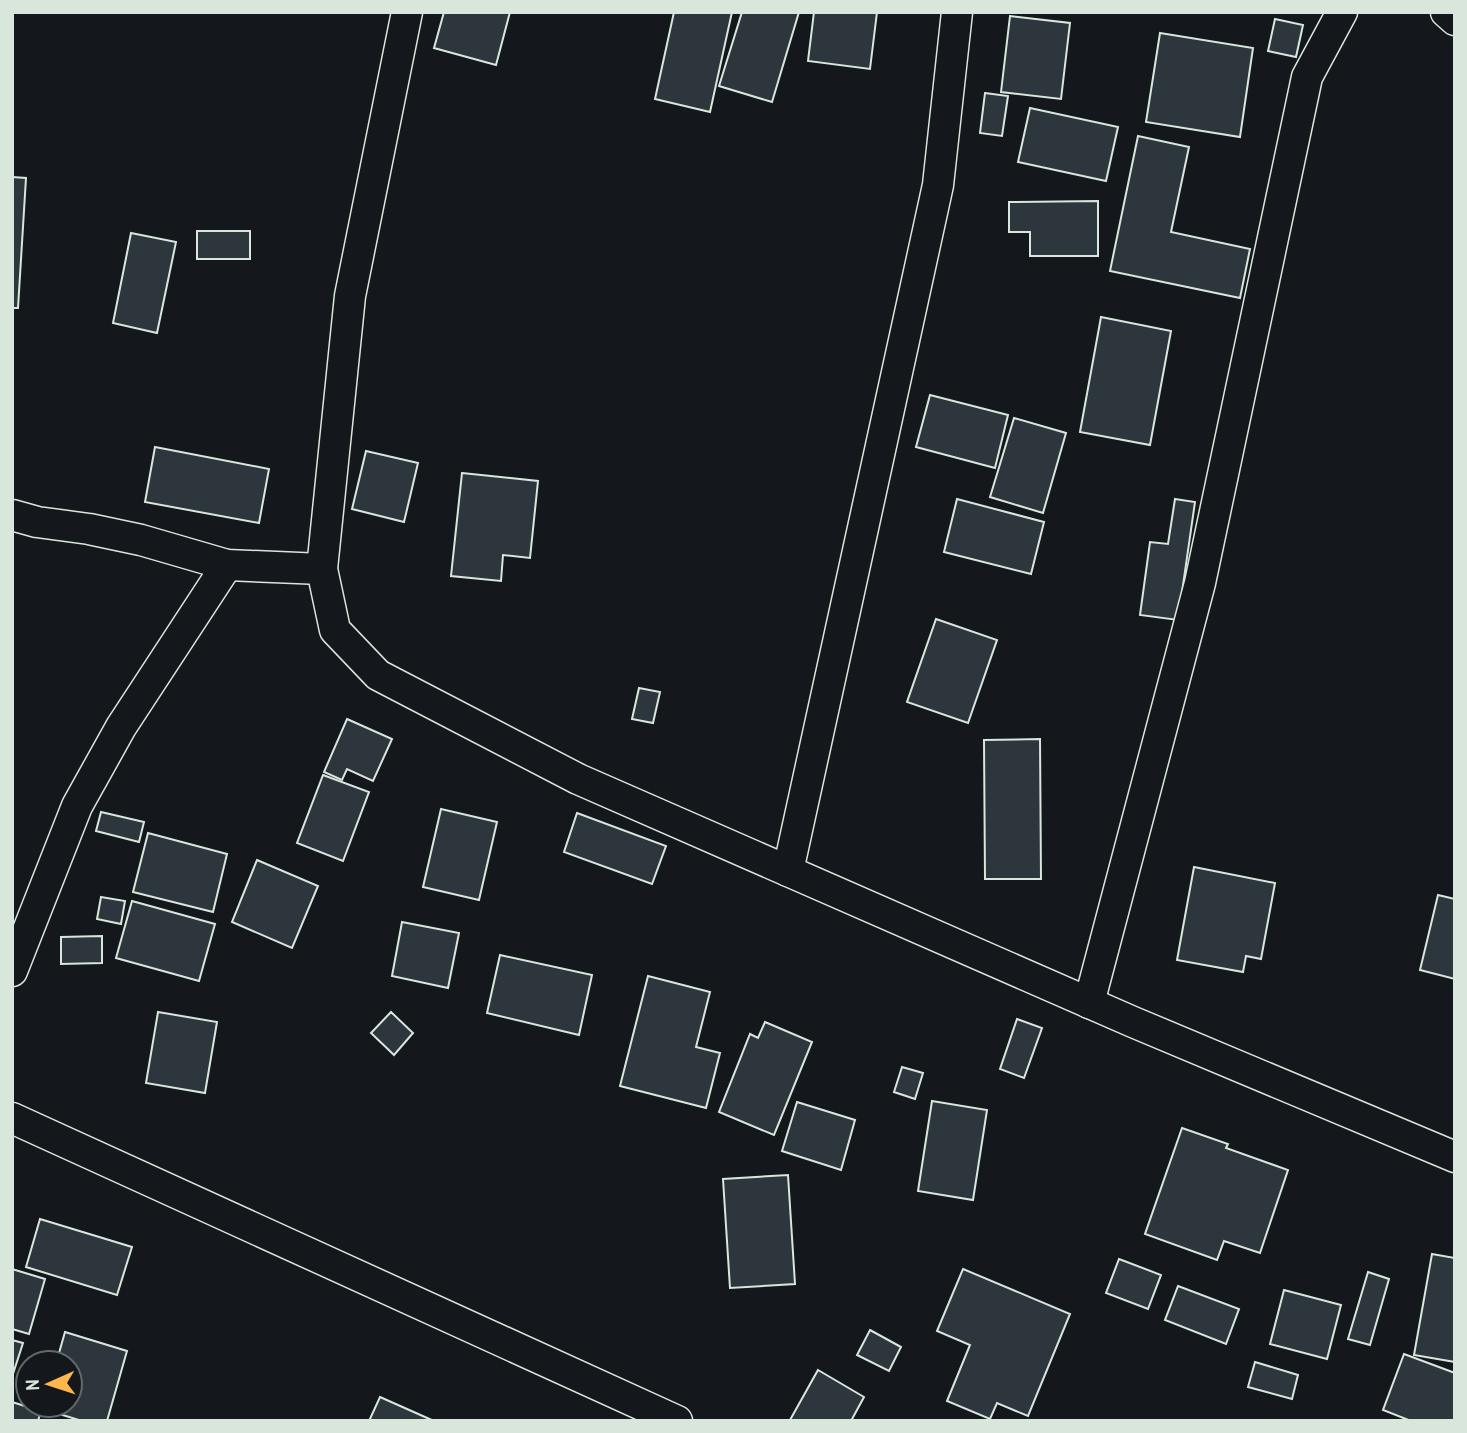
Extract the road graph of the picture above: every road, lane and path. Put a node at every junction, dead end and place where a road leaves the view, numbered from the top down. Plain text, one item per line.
1 (407, 12) edge
2 (957, 12) edge
3 (1342, 12) edge
4 (1446, 12) edge
5 (1455, 20) edge
6 (12, 515) edge
7 (227, 565) junction
8 (322, 569) junction
9 (788, 871) junction
10 (12, 971) edge
11 (1089, 1003) junction
12 (12, 1118) edge
13 (1455, 1157) edge
14 (677, 1421) edge

1 - 8 street
2 - 9 street
3 - 11 street
4 - 5 street
6 - 7 street
7 - 8 street
7 - 10 street
8 - 9 street
9 - 11 street
11 - 13 street
12 - 14 street

